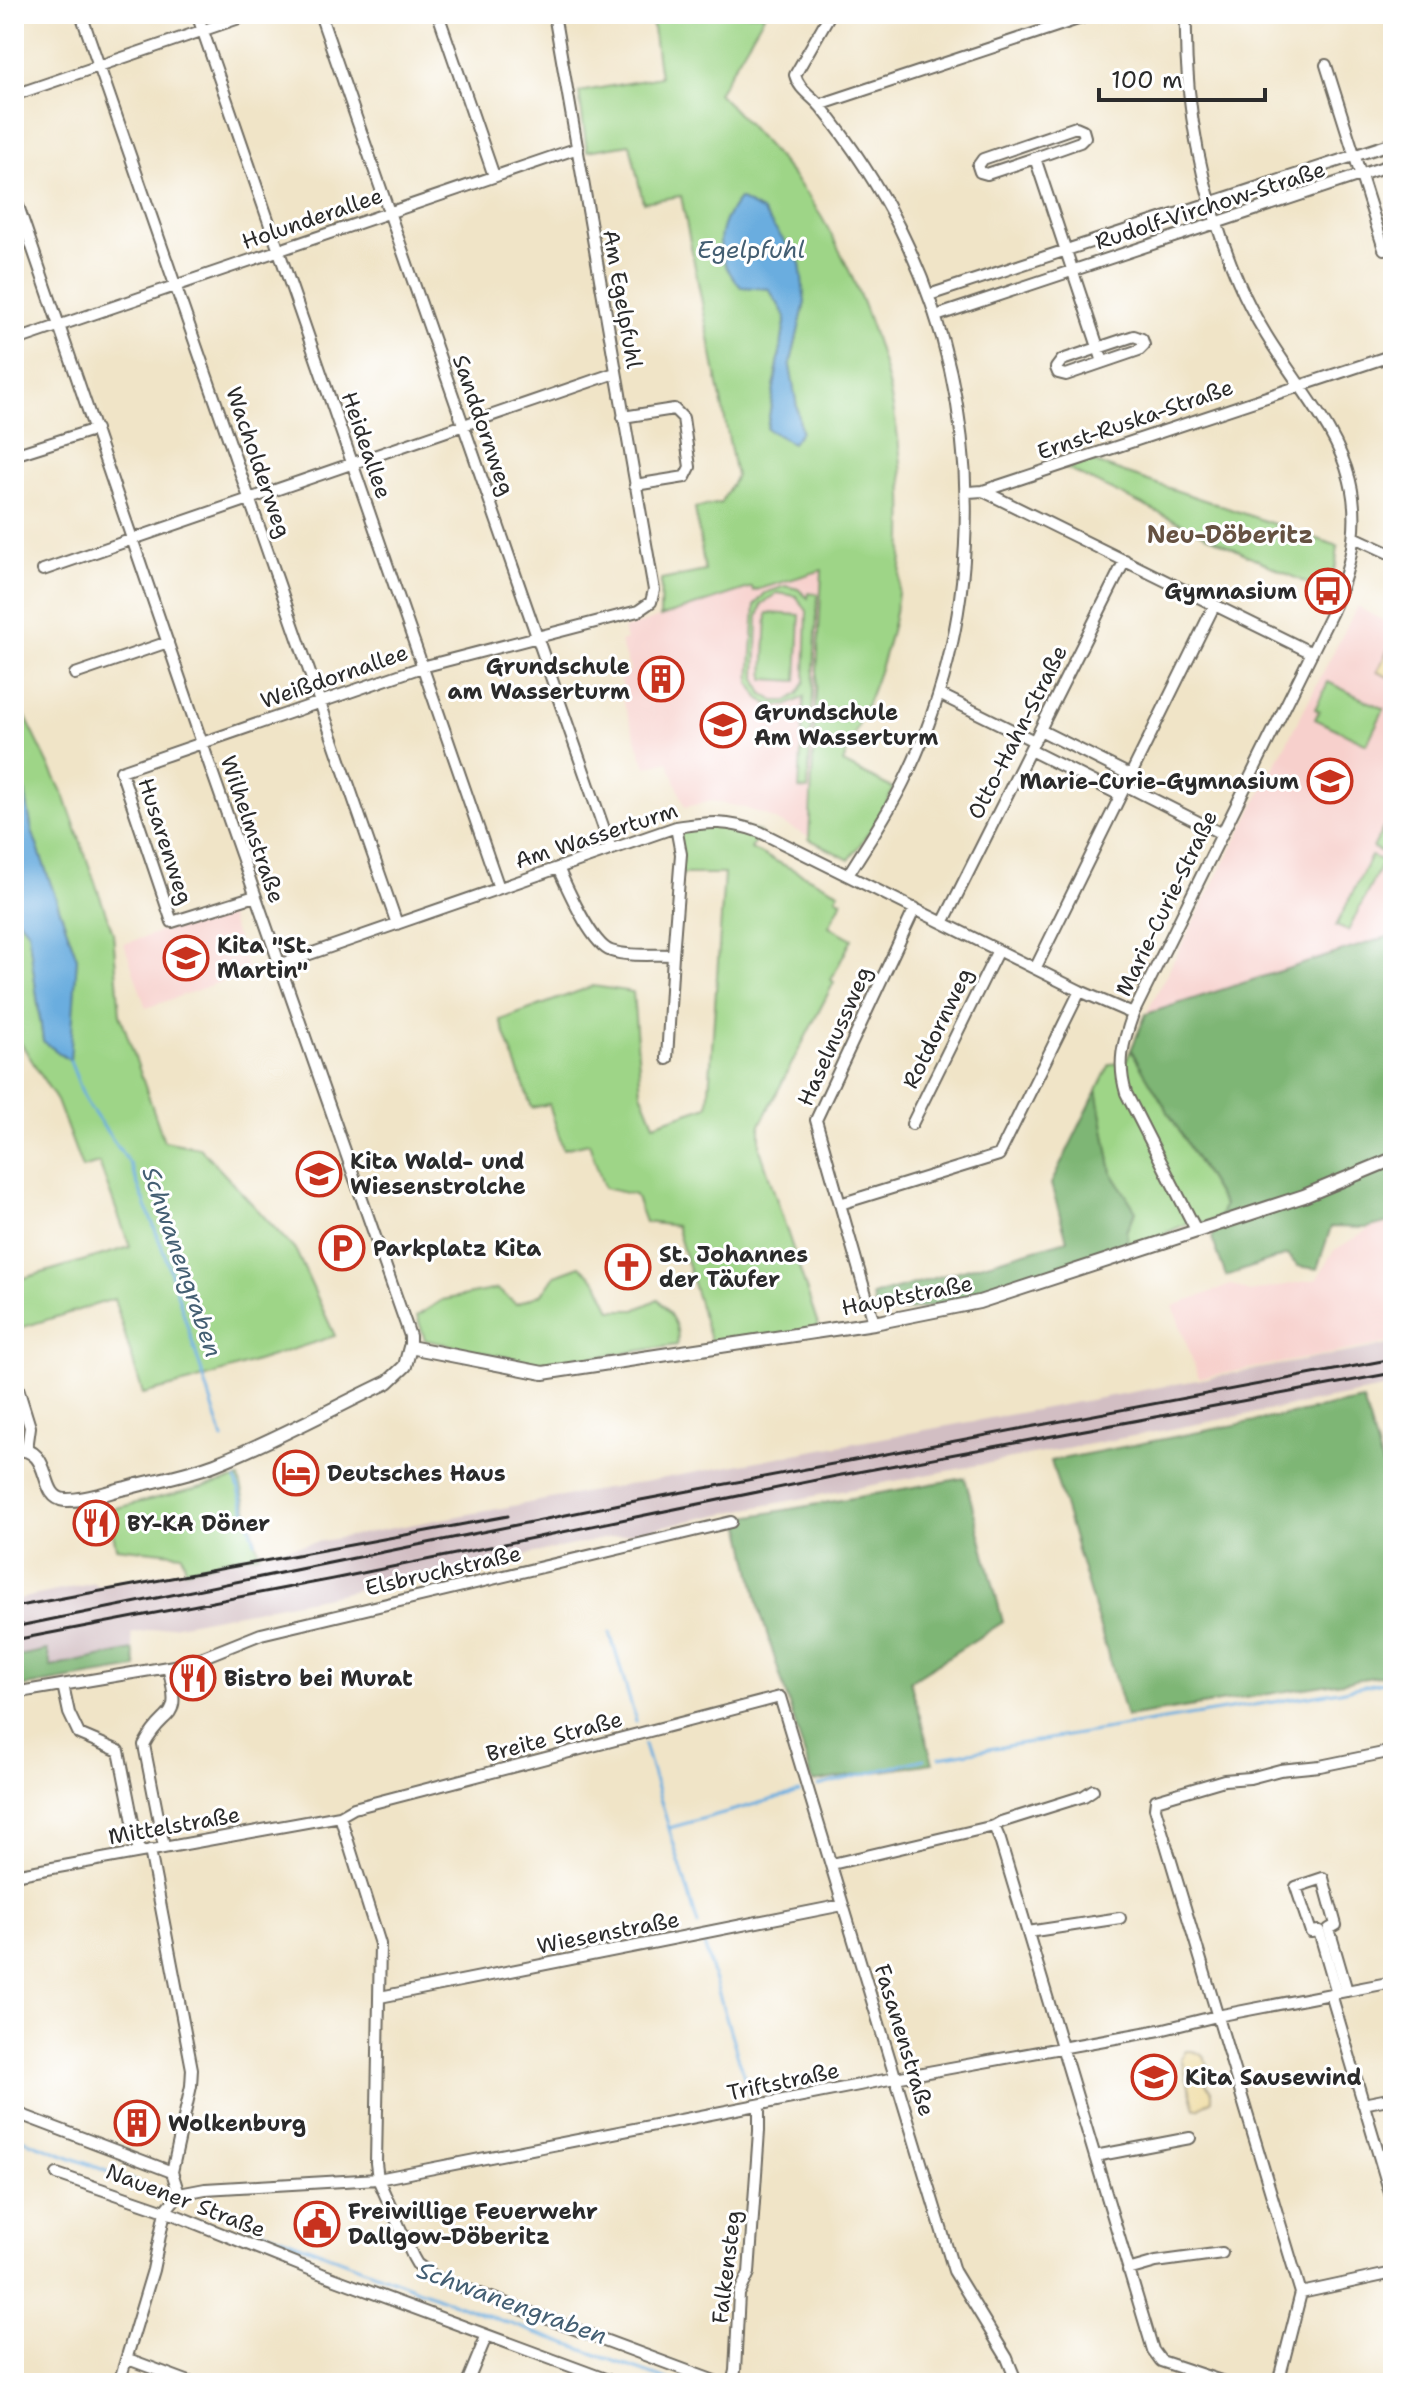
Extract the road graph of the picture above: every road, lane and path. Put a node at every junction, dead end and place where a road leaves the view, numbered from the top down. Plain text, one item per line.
1 (81, 14) edge
2 (197, 14) edge
3 (251, 14) edge
4 (320, 14) edge
5 (438, 14) edge
6 (554, 14) edge
7 (830, 14) edge
8 (1093, 14) edge
9 (1186, 14) edge
10 (203, 30) junction
11 (1326, 65) dead end
12 (98, 66) junction
13 (14, 95) edge
14 (819, 105) junction
15 (1393, 143) edge
16 (578, 148) junction
17 (1353, 155) junction
18 (1035, 158) junction
19 (1393, 164) edge
20 (494, 176) junction
21 (1360, 176) junction
22 (14, 194) edge
23 (1210, 202) junction
24 (390, 212) junction
25 (18, 215) edge
26 (1218, 224) junction
27 (1384, 249) dead end
28 (1065, 250) junction
29 (279, 251) junction
30 (1072, 271) junction
31 (176, 286) junction
32 (929, 295) junction
33 (936, 316) junction
34 (60, 325) junction
35 (14, 341) edge
36 (1098, 348) junction
37 (1393, 355) edge
38 (1103, 362) junction
39 (615, 373) junction
40 (1299, 385) junction
41 (623, 417) junction
42 (463, 425) junction
43 (96, 429) junction
44 (17, 454) dead end
45 (352, 464) junction
46 (635, 485) junction
47 (983, 491) junction
48 (968, 492) junction
49 (250, 499) junction
50 (1354, 537) junction
51 (132, 539) junction
52 (1393, 555) edge
53 (1125, 560) junction
54 (43, 570) dead end
55 (654, 590) joint
56 (1214, 606) junction
57 (539, 638) junction
58 (168, 642) junction
59 (1312, 653) junction
60 (422, 667) junction
61 (75, 674) dead end
62 (939, 694) junction
63 (321, 700) junction
64 (1040, 730) junction
65 (202, 743) junction
66 (1032, 745) junction
67 (1130, 775) junction
68 (1122, 790) junction
69 (676, 827) junction
70 (1222, 834) junction
71 (611, 849) junction
72 (558, 868) junction
73 (848, 875) junction
74 (499, 888) junction
75 (255, 896) junction
76 (915, 908) junction
77 (944, 921) junction
78 (397, 924) junction
79 (998, 950) junction
80 (673, 955) junction
81 (281, 964) junction
82 (1036, 967) junction
83 (1080, 991) junction
84 (1133, 1014) junction
85 (667, 1059) dead end
86 (912, 1124) dead end
87 (1393, 1159) edge
88 (840, 1204) junction
89 (1196, 1230) junction
90 (874, 1323) junction
91 (410, 1347) junction
92 (14, 1375) edge
93 (20, 1449) edge
94 (731, 1522) dead end
95 (168, 1667) junction
96 (63, 1685) junction
97 (14, 1693) edge
98 (780, 1697) joint
99 (1393, 1751) edge
100 (1093, 1790) dead end
101 (340, 1816) junction
102 (994, 1826) junction
103 (164, 1847) junction
104 (144, 1851) junction
105 (832, 1864) junction
106 (14, 1875) edge
107 (843, 1905) junction
108 (1120, 1918) dead end
109 (1324, 1930) junction
110 (1028, 1932) junction
111 (1393, 1982) edge
112 (1338, 1993) junction
113 (380, 1997) junction
114 (1217, 2016) junction
115 (1062, 2047) junction
116 (895, 2078) junction
117 (1393, 2098) edge
118 (1363, 2104) junction
119 (759, 2107) junction
120 (14, 2112) edge
121 (1190, 2138) dead end
122 (1095, 2156) junction
123 (172, 2172) junction
124 (57, 2174) dead end
125 (378, 2179) junction
126 (179, 2194) junction
127 (1393, 2203) edge
128 (165, 2211) junction
129 (1222, 2253) dead end
130 (1128, 2270) junction
131 (1393, 2273) edge
132 (1301, 2293) junction
133 (486, 2337) junction
134 (128, 2359) junction
135 (1223, 2382) edge
136 (119, 2383) edge
137 (192, 2383) edge
138 (467, 2383) edge
139 (616, 2383) edge
140 (720, 2383) edge
141 (732, 2383) edge
142 (1017, 2383) edge
143 (1278, 2383) edge

1 - 12 street, Wacholderweg
2 - 10 street, Heideallee
3 - 10 street
4 - 24 street, Sanddornweg
5 - 20 street
6 - 16 street, Am Egelpfuhl
7 - 14 street
8 - 14 street
9 - 23 street, Marie-Curie-Straße
10 - 12 street
10 - 29 street, Heideallee
11 - 17 street, Rudolf-Virchow-Straße
12 - 13 street
12 - 31 street, Wacholderweg
14 - 32 street
15 - 17 street, Rudolf-Virchow-Straße
16 - 20 street, Holunderallee
16 - 39 street, Am Egelpfuhl
17 - 21 street, Rudolf-Virchow-Straße
17 - 23 street, Rudolf-Virchow-Straße
18 - 18 street
18 - 28 street, Rudolf-Virchow-Straße
19 - 21 street, Rudolf-Virchow-Straße
20 - 24 street, Holunderallee
21 - 26 street, Rudolf-Virchow-Straße
21 - 27 street, Rudolf-Virchow-Straße
22 - 25 street, Wilhelmstraße
23 - 26 street, Marie-Curie-Straße
23 - 28 street, Rudolf-Virchow-Straße
24 - 29 street, Holunderallee
24 - 42 street, Sanddornweg
25 - 34 street, Wilhelmstraße
26 - 30 street, Rudolf-Virchow-Straße
26 - 40 street, Marie-Curie-Straße
28 - 30 street, Rudolf-Virchow-Straße
28 - 32 street, Rudolf-Virchow-Straße
29 - 31 street, Holunderallee
29 - 45 street, Heideallee
30 - 33 street, Rudolf-Virchow-Straße
30 - 36 street, Rudolf-Virchow-Straße
31 - 34 street, Holunderallee
31 - 49 street, Wacholderweg
32 - 33 street
33 - 48 street
34 - 35 street, Holunderallee
34 - 43 street, Wilhelmstraße
36 - 38 street, Rudolf-Virchow-Straße
36 - 38 street
36 - 38 street
37 - 40 street, Ernst-Ruska-Straße
39 - 41 street, Am Egelpfuhl
39 - 42 street
40 - 47 street, Ernst-Ruska-Straße
40 - 50 street, Marie-Curie-Straße
41 - 46 street, Am Egelpfuhl
41 - 46 street
42 - 45 street
42 - 57 street, Sanddornweg
43 - 44 street
43 - 51 street, Wilhelmstraße
45 - 49 street
45 - 60 street, Heideallee
46 - 55 street, Am Egelpfuhl
47 - 48 street, Ernst-Ruska-Straße
47 - 53 street
48 - 62 street
49 - 51 street
49 - 63 street, Wacholderweg
50 - 52 street
50 - 59 street, Marie-Curie-Straße
51 - 54 street
51 - 58 street, Wilhelmstraße
53 - 56 street
53 - 64 street, Otto-Hahn-Straße
55 - 57 street, Weißdornallee
56 - 59 street
56 - 67 street
57 - 60 street, Weißdornallee
57 - 71 street, Sanddornweg
58 - 61 street
58 - 65 street, Wilhelmstraße
59 - 70 street, Marie-Curie-Straße
60 - 63 street, Weißdornallee
60 - 74 street, Heideallee
62 - 66 street
62 - 73 street
63 - 65 street, Weißdornallee
63 - 78 street, Wacholderweg
64 - 66 street, Otto-Hahn-Straße
64 - 67 street
65 - 75 street, Wilhelmstraße
65 - 75 street, Husarenweg
66 - 68 street
66 - 77 street, Otto-Hahn-Straße
67 - 68 street
68 - 70 street
68 - 82 street
69 - 71 street, Am Wasserturm
69 - 73 street, Am Wasserturm
69 - 80 street
70 - 84 street, Marie-Curie-Straße
71 - 72 street, Am Wasserturm
72 - 74 street, Am Wasserturm
72 - 80 street
73 - 76 street, Am Wasserturm
74 - 78 street, Am Wasserturm
75 - 81 street, Wilhelmstraße
76 - 77 street, Am Wasserturm
76 - 88 street, Haselnussweg
77 - 79 street, Am Wasserturm
78 - 81 street, Am Wasserturm
79 - 82 street, Am Wasserturm
79 - 86 street, Rotdornweg
80 - 85 street
81 - 91 street, Wilhelmstraße
82 - 83 street, Am Wasserturm
83 - 84 street, Am Wasserturm
83 - 88 street
84 - 89 street, Marie-Curie-Straße
87 - 89 street, Hauptstraße
88 - 90 street, Haselnussweg
89 - 90 street, Hauptstraße
90 - 91 street, Hauptstraße
91 - 93 street
92 - 93 street
94 - 95 street, Elsbruchstraße
95 - 96 street, Elsbruchstraße
95 - 103 street
96 - 97 street, Elsbruchstraße
96 - 104 street
98 - 101 street, Breite Straße
98 - 105 street, Fasanenstraße
99 - 114 street
100 - 102 street
101 - 103 street, Mittelstraße
101 - 113 street
102 - 105 street
102 - 110 street
103 - 104 street, Mittelstraße
104 - 106 street, Mittelstraße
104 - 123 street
105 - 107 street, Fasanenstraße
107 - 113 street, Wiesenstraße
107 - 116 street, Fasanenstraße
108 - 110 street
109 - 109 street
109 - 112 street
110 - 115 street
111 - 112 street, Triftstraße
112 - 114 street, Triftstraße
112 - 118 street
113 - 125 street
114 - 115 street, Triftstraße
114 - 132 street
115 - 116 street, Triftstraße
115 - 122 street
116 - 119 street, Triftstraße
116 - 142 street, Fasanenstraße
117 - 118 street
118 - 127 street
119 - 125 street, Triftstraße
119 - 141 street, Falkensteg
120 - 123 street, Nauener Straße
121 - 122 street
122 - 130 street
123 - 126 street
124 - 128 street, Nauener Straße
125 - 126 street, Triftstraße
125 - 140 street
126 - 128 street
128 - 133 street, Nauener Straße
128 - 134 street
129 - 130 street
130 - 135 street
131 - 132 street
132 - 143 street
133 - 138 street
133 - 139 street, Nauener Straße
134 - 136 street
134 - 137 street

